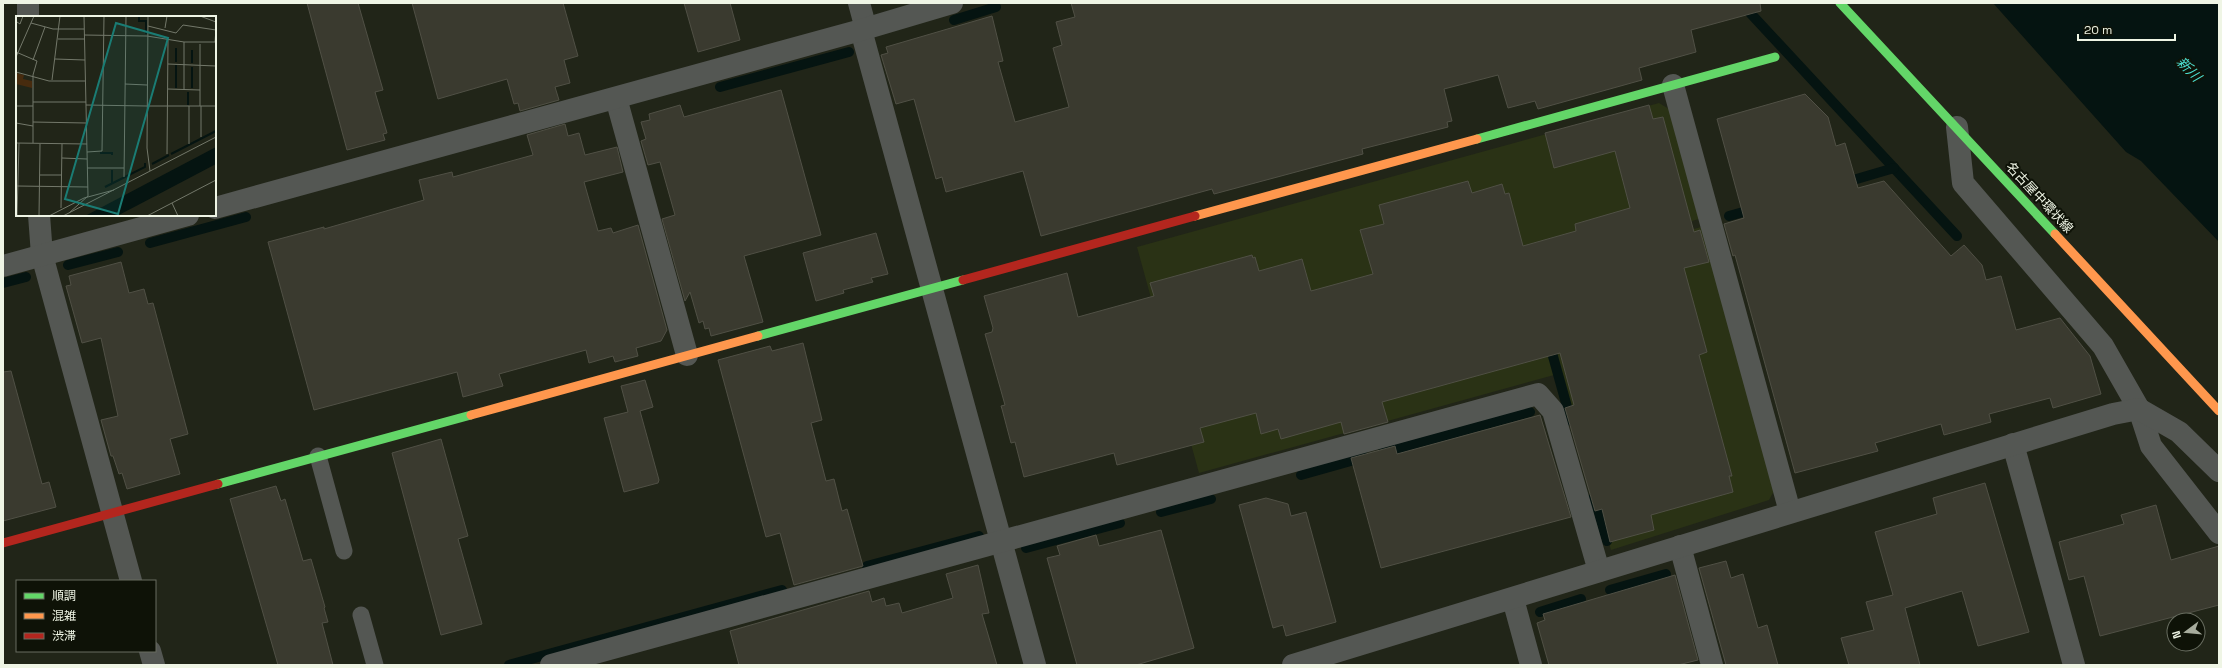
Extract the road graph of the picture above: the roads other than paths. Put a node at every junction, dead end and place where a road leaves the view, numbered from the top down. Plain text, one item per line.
1 (28, 3) edge
2 (858, 3) edge
3 (952, 3) edge
4 (1840, 3) edge
5 (28, 16) edge
6 (864, 30) junction
7 (1775, 57) dead end
8 (1673, 85) junction
9 (616, 98) junction
10 (1957, 127) junction
11 (216, 208) edge
12 (39, 216) edge
13 (184, 216) edge
14 (42, 255) junction
15 (3, 266) edge
16 (932, 287) junction
17 (687, 355) junction
18 (2139, 410) junction
19 (2219, 411) edge
20 (2013, 444) junction
21 (318, 456) junction
22 (2219, 471) edge
23 (1790, 512) junction
24 (112, 513) junction
25 (2219, 533) edge
26 (1002, 541) junction
27 (3, 543) edge
28 (1680, 546) junction
29 (344, 551) dead end
30 (1599, 571) junction
31 (131, 580) edge
32 (1513, 599) junction
33 (362, 615) dead end
34 (150, 652) edge
35 (154, 665) edge
36 (375, 665) edge
37 (551, 665) edge
38 (1035, 665) edge
39 (1293, 665) edge
40 (1531, 665) edge
41 (1712, 665) edge
42 (2074, 665) edge

1 - 5 street
2 - 6 street
3 - 6 street
4 - 10 street, 名古屋中環状線
6 - 9 street
6 - 16 street
7 - 8 street
8 - 16 street
8 - 23 street
9 - 11 street
9 - 17 street
10 - 18 street
10 - 19 street, 名古屋中環状線
12 - 14 street
13 - 14 street
14 - 15 street
14 - 24 street
16 - 17 street
16 - 26 street
17 - 21 street
18 - 20 street
18 - 22 street
18 - 25 street
20 - 23 street
20 - 42 street
21 - 24 street
21 - 29 lane
23 - 28 street
24 - 27 street
24 - 31 street
26 - 30 street
26 - 37 street
26 - 38 street
28 - 30 street
28 - 41 street
30 - 32 street
32 - 39 street
32 - 40 street
33 - 36 lane
34 - 35 street

